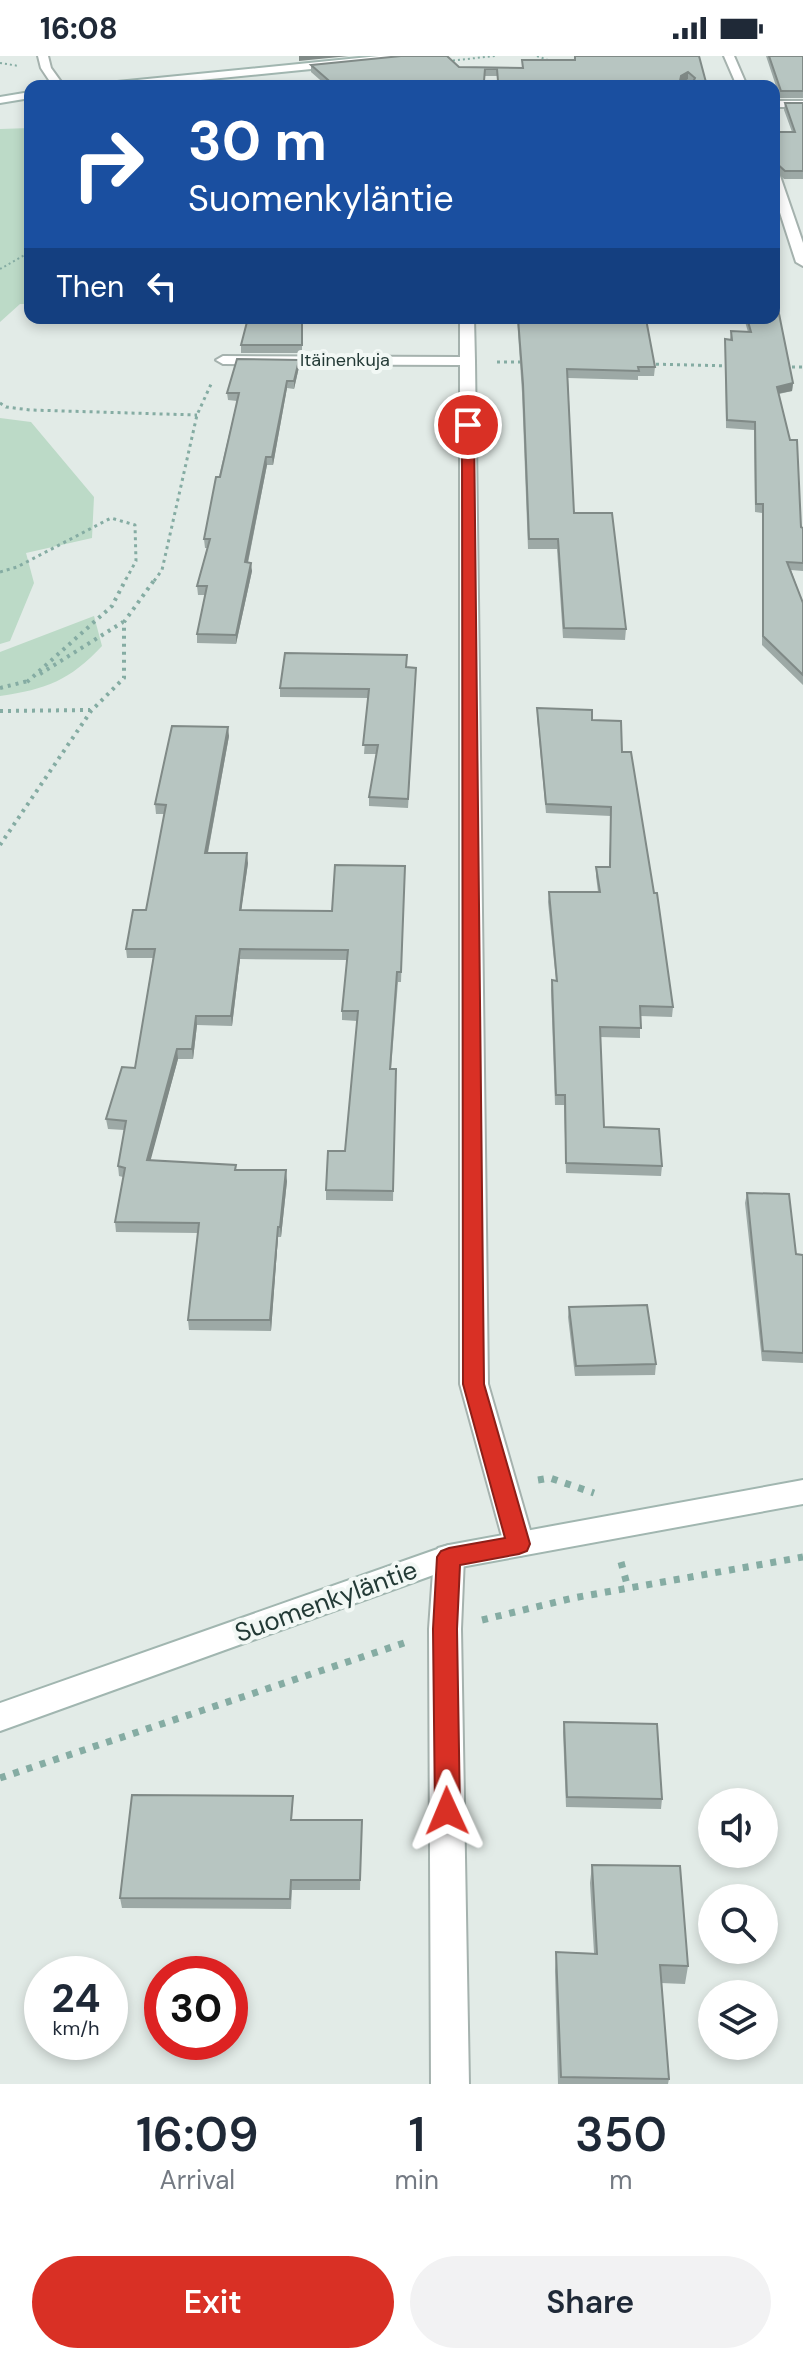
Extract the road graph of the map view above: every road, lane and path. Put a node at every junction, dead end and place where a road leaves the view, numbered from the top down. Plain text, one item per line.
1 (43, 56) edge
2 (411, 56) edge
3 (537, 56) edge
4 (729, 56) edge
5 (0, 63) edge
6 (559, 64) edge
7 (19, 66) dead end
8 (55, 80) edge
9 (168, 80) edge
10 (739, 80) edge
11 (24, 96) edge
12 (0, 100) edge
13 (780, 104) edge
14 (803, 104) edge
15 (780, 201) edge
16 (24, 255) edge
17 (803, 262) edge
18 (0, 269) edge
19 (467, 324) edge
20 (223, 360) joint
21 (468, 361) junction
22 (532, 362) edge
23 (643, 364) edge
24 (739, 366) edge
25 (771, 367) edge
26 (803, 367) edge
27 (0, 403) edge
28 (197, 415) junction
29 (0, 572) edge
30 (124, 622) junction
31 (27, 682) junction
32 (0, 688) edge
33 (0, 711) edge
34 (91, 711) junction
35 (0, 845) edge
36 (803, 1492) edge
37 (519, 1544) junction
38 (449, 1557) junction
39 (803, 1557) edge
40 (445, 1629) junction
41 (0, 1717) edge
42 (0, 1778) edge
43 (450, 2084) edge

1 - 8 street
2 - 9 street
3 - 6 path
4 - 10 street
5 - 7 path
11 - 12 street
13 - 14 street
15 - 17 street
16 - 18 path
19 - 21 street
20 - 21 street, Itäinenkuja
20 - 28 path
21 - 22 path
21 - 37 street
23 - 24 path
25 - 26 path
27 - 28 path
28 - 30 path
29 - 31 path
30 - 31 path
30 - 34 path
31 - 32 path
33 - 34 path
34 - 35 path
36 - 37 street, Suomenkyläntie
37 - 38 street, Suomenkyläntie
38 - 40 street
38 - 41 street, Suomenkyläntie
39 - 40 path
40 - 42 path
40 - 43 street

